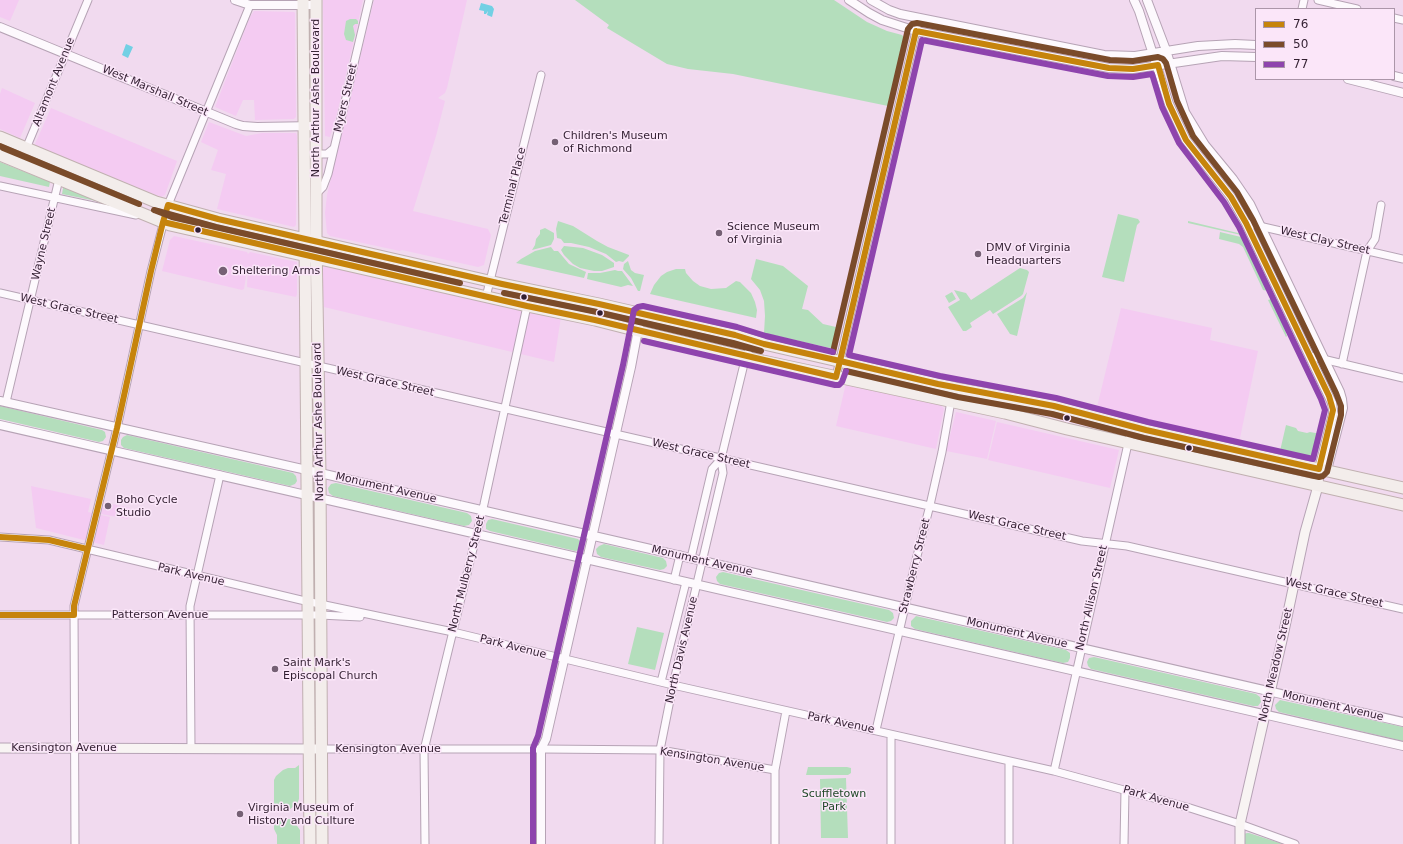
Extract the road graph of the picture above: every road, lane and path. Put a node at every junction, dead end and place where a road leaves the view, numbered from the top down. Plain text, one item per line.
1 (88, 0) edge
2 (235, 0) edge
3 (369, 0) edge
4 (849, 0) edge
5 (871, 0) edge
6 (1134, 0) edge
7 (1147, 0) edge
8 (1318, 0) edge
9 (303, 2) edge
10 (316, 2) edge
11 (250, 5) junction
12 (1353, 8) edge
13 (919, 18) junction
14 (0, 27) edge
15 (916, 32) junction
16 (1255, 45) edge
17 (1167, 52) junction
18 (65, 54) junction
19 (1154, 54) junction
20 (1255, 57) edge
21 (1170, 63) junction
22 (1158, 66) junction
23 (542, 75) dead end
24 (1352, 80) edge
25 (1403, 93) edge
26 (206, 112) junction
27 (311, 126) junction
28 (0, 137) edge
29 (27, 148) junction
30 (333, 150) junction
31 (305, 154) junction
32 (317, 154) junction
33 (0, 155) edge
34 (20, 163) junction
35 (59, 179) junction
36 (0, 186) edge
37 (316, 194) junction
38 (54, 198) junction
39 (168, 205) junction
40 (1381, 205) dead end
41 (152, 218) junction
42 (163, 222) junction
43 (1246, 223) junction
44 (1260, 225) junction
45 (311, 240) junction
46 (1367, 251) junction
47 (311, 257) junction
48 (1403, 259) edge
49 (490, 282) junction
50 (0, 293) edge
51 (486, 297) junction
52 (30, 300) junction
53 (527, 306) junction
54 (641, 314) junction
55 (139, 325) junction
56 (638, 331) junction
57 (752, 340) junction
58 (1310, 356) junction
59 (747, 357) junction
60 (1326, 361) junction
61 (840, 362) junction
62 (306, 364) junction
63 (1342, 364) junction
64 (319, 366) junction
65 (836, 377) junction
66 (1403, 378) edge
67 (3, 402) edge
68 (951, 402) junction
69 (504, 409) junction
70 (0, 425) edge
71 (1132, 426) junction
72 (117, 428) junction
73 (615, 434) junction
74 (1128, 442) junction
75 (111, 450) junction
76 (721, 459) junction
77 (306, 470) junction
78 (1323, 470) junction
79 (320, 473) junction
80 (220, 475) junction
81 (1318, 486) junction
82 (1403, 488) edge
83 (306, 496) junction
84 (320, 499) junction
85 (1403, 505) edge
86 (930, 506) junction
87 (482, 510) junction
88 (476, 534) junction
89 (592, 535) junction
90 (0, 537) edge
91 (1104, 544) junction
92 (88, 549) junction
93 (680, 555) junction
94 (691, 558) junction
95 (586, 560) junction
96 (704, 561) junction
97 (198, 576) junction
98 (674, 580) junction
99 (686, 582) junction
100 (1294, 584) junction
101 (698, 585) junction
102 (307, 602) junction
103 (905, 607) junction
104 (1403, 609) edge
105 (320, 610) junction
106 (0, 614) edge
107 (74, 615) junction
108 (190, 615) junction
109 (307, 615) junction
110 (899, 631) junction
111 (452, 632) junction
112 (1081, 648) junction
113 (564, 660) junction
114 (1076, 671) junction
115 (661, 682) junction
116 (673, 685) junction
117 (1270, 691) junction
118 (786, 711) junction
119 (1265, 715) junction
120 (1403, 722) edge
121 (876, 730) junction
122 (891, 735) junction
123 (1403, 746) edge
124 (0, 748) edge
125 (74, 748) junction
126 (191, 748) junction
127 (308, 748) junction
128 (321, 749) junction
129 (541, 749) junction
130 (424, 750) junction
131 (660, 750) junction
132 (1009, 761) junction
133 (775, 770) junction
134 (1054, 771) junction
135 (1125, 790) junction
136 (1240, 824) junction
137 (75, 844) edge
138 (310, 844) edge
139 (322, 844) edge
140 (425, 844) edge
141 (541, 844) edge
142 (659, 844) edge
143 (775, 844) edge
144 (891, 844) edge
145 (1008, 844) edge
146 (1124, 844) edge
147 (1240, 844) edge
148 (1295, 844) edge

1 - 18 street, Altamont Avenue
2 - 11 street
3 - 30 street, Myers Street
4 - 15 street
5 - 13 street
6 - 19 street, North Meadow Street
7 - 17 street, North Meadow Street
8 - 12 street
9 - 10 street
9 - 11 street
9 - 27 main road, North Arthur Ashe Boulevard
10 - 27 main road, North Arthur Ashe Boulevard
11 - 26 street
13 - 15 street
13 - 19 street
14 - 18 street, West Marshall Street
15 - 22 street
15 - 61 street
16 - 17 street
17 - 19 street
17 - 21 street, North Meadow Street
18 - 26 street, West Marshall Street
18 - 29 street, Altamont Avenue
19 - 22 street, North Meadow Street
20 - 21 street
21 - 22 street
21 - 44 street, North Meadow Street
22 - 43 street, North Meadow Street
23 - 49 street, Terminal Place
24 - 25 street
26 - 27 street, West Marshall Street
26 - 39 street
27 - 31 main road, North Arthur Ashe Boulevard
27 - 32 main road, North Arthur Ashe Boulevard
28 - 29 main road
29 - 34 street, Altamont Avenue
29 - 39 main road
30 - 32 street
30 - 37 street, Myers Street
31 - 32 street
31 - 45 main road, North Arthur Ashe Boulevard
32 - 37 main road, North Arthur Ashe Boulevard
33 - 34 main road
34 - 35 main road
35 - 38 street, Wayne Street
35 - 41 main road
36 - 38 street
37 - 45 main road, North Arthur Ashe Boulevard
38 - 41 street
38 - 52 street, Wayne Street
39 - 42 street
39 - 45 main road
40 - 46 street
41 - 42 main road
42 - 47 main road
42 - 55 street
43 - 44 street, West Clay Street
43 - 58 street, North Meadow Street
44 - 46 street, West Clay Street
44 - 60 street, North Meadow Street
45 - 47 main road, North Arthur Ashe Boulevard
45 - 49 main road
46 - 48 street, West Clay Street
46 - 63 street
47 - 51 main road
47 - 62 main road, North Arthur Ashe Boulevard
47 - 64 main road, North Arthur Ashe Boulevard
49 - 51 street, Terminal Place
49 - 54 main road
50 - 52 street, West Grace Street
51 - 53 main road
52 - 55 street, West Grace Street
52 - 67 street, Wayne Street
53 - 56 main road
53 - 69 street, North Mulberry Street
54 - 56 street
54 - 57 main road
55 - 62 street, West Grace Street
55 - 72 street
56 - 59 main road
56 - 73 street
57 - 59 street, North Davis Avenue
57 - 61 main road
58 - 60 street
58 - 78 street, North Meadow Street
59 - 65 main road
59 - 76 street, North Davis Avenue
60 - 63 street
60 - 78 street, North Meadow Street
61 - 65 street
61 - 71 main road
62 - 64 street, West Grace Street
62 - 77 main road, North Arthur Ashe Boulevard
63 - 66 street
64 - 69 street, West Grace Street
64 - 79 main road, North Arthur Ashe Boulevard
65 - 68 main road
67 - 72 street, Monument Avenue
68 - 74 main road
68 - 86 street, Strawberry Street
69 - 73 street, West Grace Street
69 - 87 street, North Mulberry Street
70 - 75 street
71 - 74 street, North Allison Street
71 - 78 main road
72 - 75 street
72 - 77 street, Monument Avenue
73 - 76 street, West Grace Street
73 - 89 street
74 - 81 main road
74 - 91 street, North Allison Street
75 - 80 street
75 - 92 street
76 - 86 street, West Grace Street
76 - 94 street, North Davis Avenue
76 - 96 street, North Davis Avenue
77 - 79 street, Monument Avenue
77 - 83 main road, North Arthur Ashe Boulevard
78 - 81 main road, North Meadow Street
78 - 82 main road
79 - 84 main road, North Arthur Ashe Boulevard
79 - 87 street, Monument Avenue
80 - 83 street
80 - 97 street
81 - 85 main road
81 - 100 main road, North Meadow Street
83 - 84 street
83 - 102 main road, North Arthur Ashe Boulevard
84 - 88 street
84 - 105 main road, North Arthur Ashe Boulevard
86 - 91 street, West Grace Street
86 - 103 street, Strawberry Street
87 - 88 street, North Mulberry Street
87 - 89 street, Monument Avenue
88 - 95 street
88 - 111 street, North Mulberry Street
89 - 93 street, Monument Avenue
89 - 95 street
90 - 92 street, Park Avenue
91 - 100 street, West Grace Street
91 - 112 street, North Allison Street
92 - 97 street, Park Avenue
92 - 107 street
93 - 94 street, Monument Avenue
93 - 98 street
94 - 96 street, Monument Avenue
95 - 98 street
95 - 113 street
96 - 101 street, North Davis Avenue
96 - 103 street, Monument Avenue
97 - 102 street, Park Avenue
97 - 108 street
98 - 99 street
99 - 101 street
99 - 115 street, North Davis Avenue
100 - 104 street, West Grace Street
100 - 117 main road, North Meadow Street
101 - 110 street
101 - 116 street, North Davis Avenue
102 - 105 street, Park Avenue
102 - 109 main road, North Arthur Ashe Boulevard
103 - 110 street, Strawberry Street
103 - 112 street, Monument Avenue
105 - 109 street, Patterson Avenue
105 - 111 street, Park Avenue
105 - 128 main road, North Arthur Ashe Boulevard
106 - 107 street, Patterson Avenue
107 - 108 street, Patterson Avenue
107 - 125 street
108 - 109 street, Patterson Avenue
108 - 126 street
109 - 127 main road, North Arthur Ashe Boulevard
110 - 114 street
110 - 121 street, Strawberry Street
111 - 113 street, Park Avenue
111 - 130 street, North Mulberry Street
112 - 114 street, North Allison Street
112 - 117 street, Monument Avenue
113 - 115 street, Park Avenue
113 - 129 street
114 - 119 street
114 - 134 street, North Allison Street
115 - 116 street, Park Avenue
116 - 118 street, Park Avenue
116 - 131 street, North Davis Avenue
117 - 119 main road, North Meadow Street
117 - 120 street, Monument Avenue
118 - 121 street, Park Avenue
118 - 133 street
119 - 123 street
119 - 136 main road, North Meadow Street
121 - 122 street, Park Avenue
122 - 132 street, Park Avenue
122 - 144 street
124 - 125 main road, Kensington Avenue
125 - 126 main road, Kensington Avenue
125 - 137 street
126 - 127 main road, Kensington Avenue
127 - 128 main road, Kensington Avenue
127 - 138 main road, North Arthur Ashe Boulevard
128 - 130 street, Kensington Avenue
128 - 139 main road, North Arthur Ashe Boulevard
129 - 130 street, Kensington Avenue
129 - 131 street, Kensington Avenue
129 - 141 street
130 - 140 street, North Mulberry Street
131 - 133 street, Kensington Avenue
131 - 142 street, North Davis Avenue
132 - 134 street, Park Avenue
132 - 145 street
133 - 143 street
134 - 135 street, Park Avenue
135 - 136 street, Park Avenue
135 - 146 street
136 - 147 main road, North Meadow Street
136 - 148 street, Park Avenue

